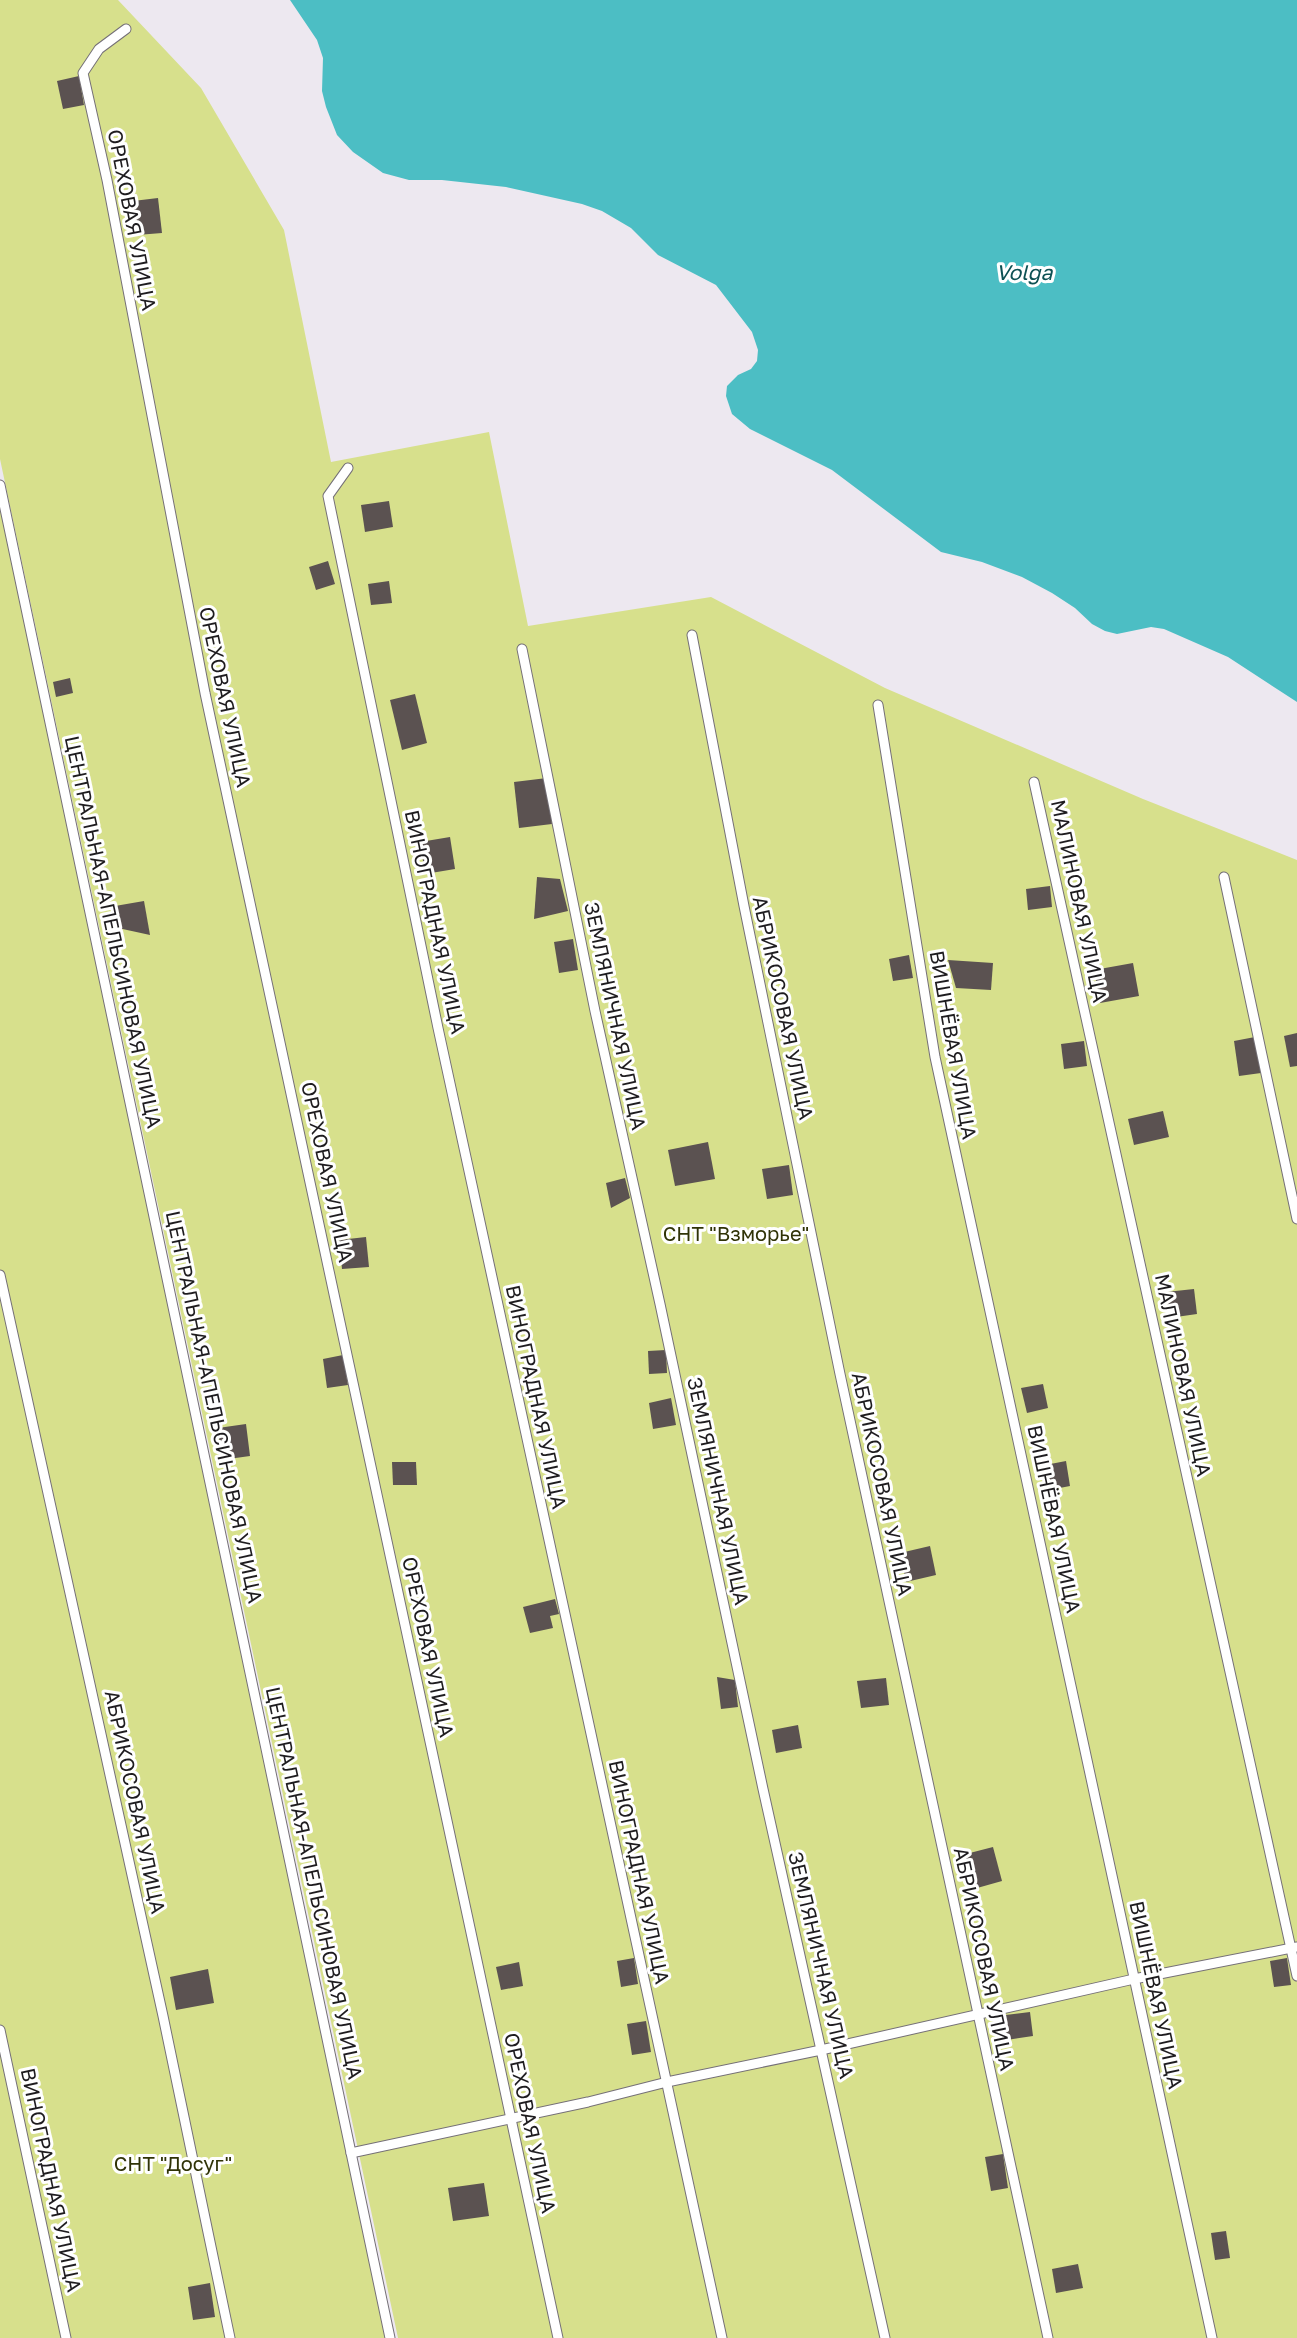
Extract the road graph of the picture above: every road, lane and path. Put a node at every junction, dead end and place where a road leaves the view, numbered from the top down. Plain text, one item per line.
1 (126, 29) dead end
2 (348, 468) dead end
3 (0, 485) edge
4 (692, 634) dead end
5 (522, 650) dead end
6 (878, 705) dead end
7 (1034, 782) dead end
8 (1224, 877) dead end
9 (1297, 1219) edge
10 (0, 1275) edge
11 (1294, 1947) edge
12 (1297, 1976) edge
13 (1134, 1979) junction
14 (977, 2014) junction
15 (0, 2030) edge
16 (821, 2050) junction
17 (667, 2082) junction
18 (511, 2119) junction
19 (351, 2153) junction
20 (66, 2338) edge
21 (230, 2338) edge
22 (390, 2338) edge
23 (558, 2338) edge
24 (722, 2338) edge
25 (885, 2338) edge
26 (1048, 2338) edge
27 (1212, 2338) edge

1 - 18 lane, ОРЕХОВАЯ УЛИЦА
2 - 17 lane, ВИНОГРАДНАЯ УЛИЦА
3 - 19 lane, ЦЕНТРАЛЬНАЯ-АПЕЛЬСИНОВАЯ УЛИЦА
4 - 14 lane, АБРИКОСОВАЯ УЛИЦА
5 - 16 lane, ЗЕМЛЯНИЧНАЯ УЛИЦА
6 - 13 lane, ВИШНЁВАЯ УЛИЦА
7 - 11 lane, МАЛИНОВАЯ УЛИЦА
8 - 9 lane
10 - 21 lane, АБРИКОСОВАЯ УЛИЦА
11 - 12 lane, МАЛИНОВАЯ УЛИЦА
11 - 13 lane
13 - 14 lane
13 - 27 lane, ВИШНЁВАЯ УЛИЦА
14 - 16 lane
14 - 26 lane, АБРИКОСОВАЯ УЛИЦА
15 - 20 lane, ВИНОГРАДНАЯ УЛИЦА
16 - 17 lane
16 - 25 lane, ЗЕМЛЯНИЧНАЯ УЛИЦА
17 - 18 lane
17 - 24 lane, ВИНОГРАДНАЯ УЛИЦА
18 - 19 lane
18 - 23 lane, ОРЕХОВАЯ УЛИЦА
19 - 22 lane, ЦЕНТРАЛЬНАЯ-АПЕЛЬСИНОВАЯ УЛИЦА

